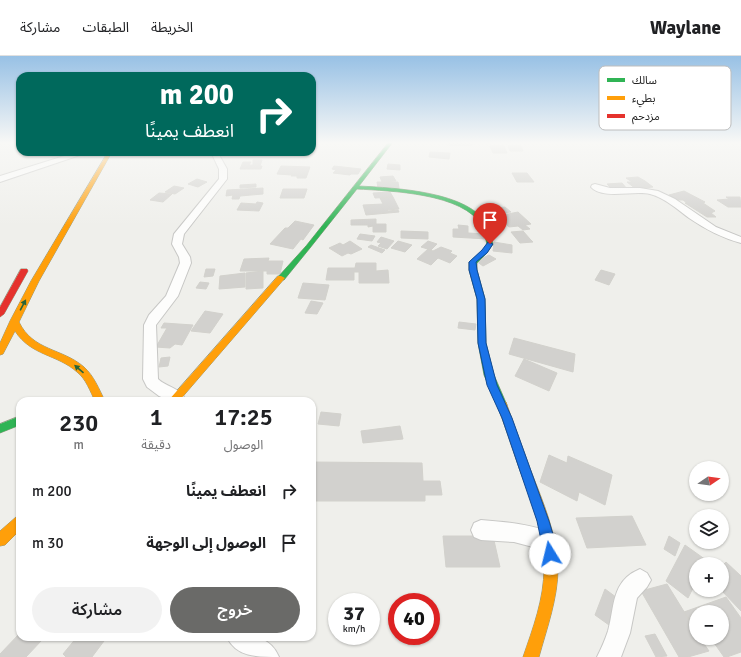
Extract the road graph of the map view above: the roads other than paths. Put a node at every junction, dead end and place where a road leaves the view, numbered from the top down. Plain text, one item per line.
1 (28, 170) edge
2 (99, 170) edge
3 (223, 170) edge
4 (368, 170) edge
5 (0, 179) edge
6 (354, 187) junction
7 (595, 187) dead end
8 (741, 240) edge
9 (28, 264) dead end
10 (0, 314) edge
11 (14, 320) junction
12 (0, 352) edge
13 (98, 397) edge
14 (169, 397) edge
15 (175, 397) edge
16 (16, 422) edge
17 (0, 429) edge
18 (16, 525) edge
19 (482, 530) dead end
20 (16, 531) edge
21 (0, 541) edge
22 (548, 541) junction
23 (640, 580) dead end
24 (244, 641) edge
25 (267, 657) edge
26 (531, 657) edge
27 (609, 657) edge

1 - 5 street
11 -> 2 main road
3 - 14 street
4 - 6 main road
6 - 15 main road
6 - 22 main road
7 - 8 street
9 - 10 main road
11 - 12 main road
13 -> 11 main road
16 - 17 main road
18 - 21 main road
19 - 22 street
20 - 21 main road
22 - 26 main road
23 - 27 street
24 - 25 street

